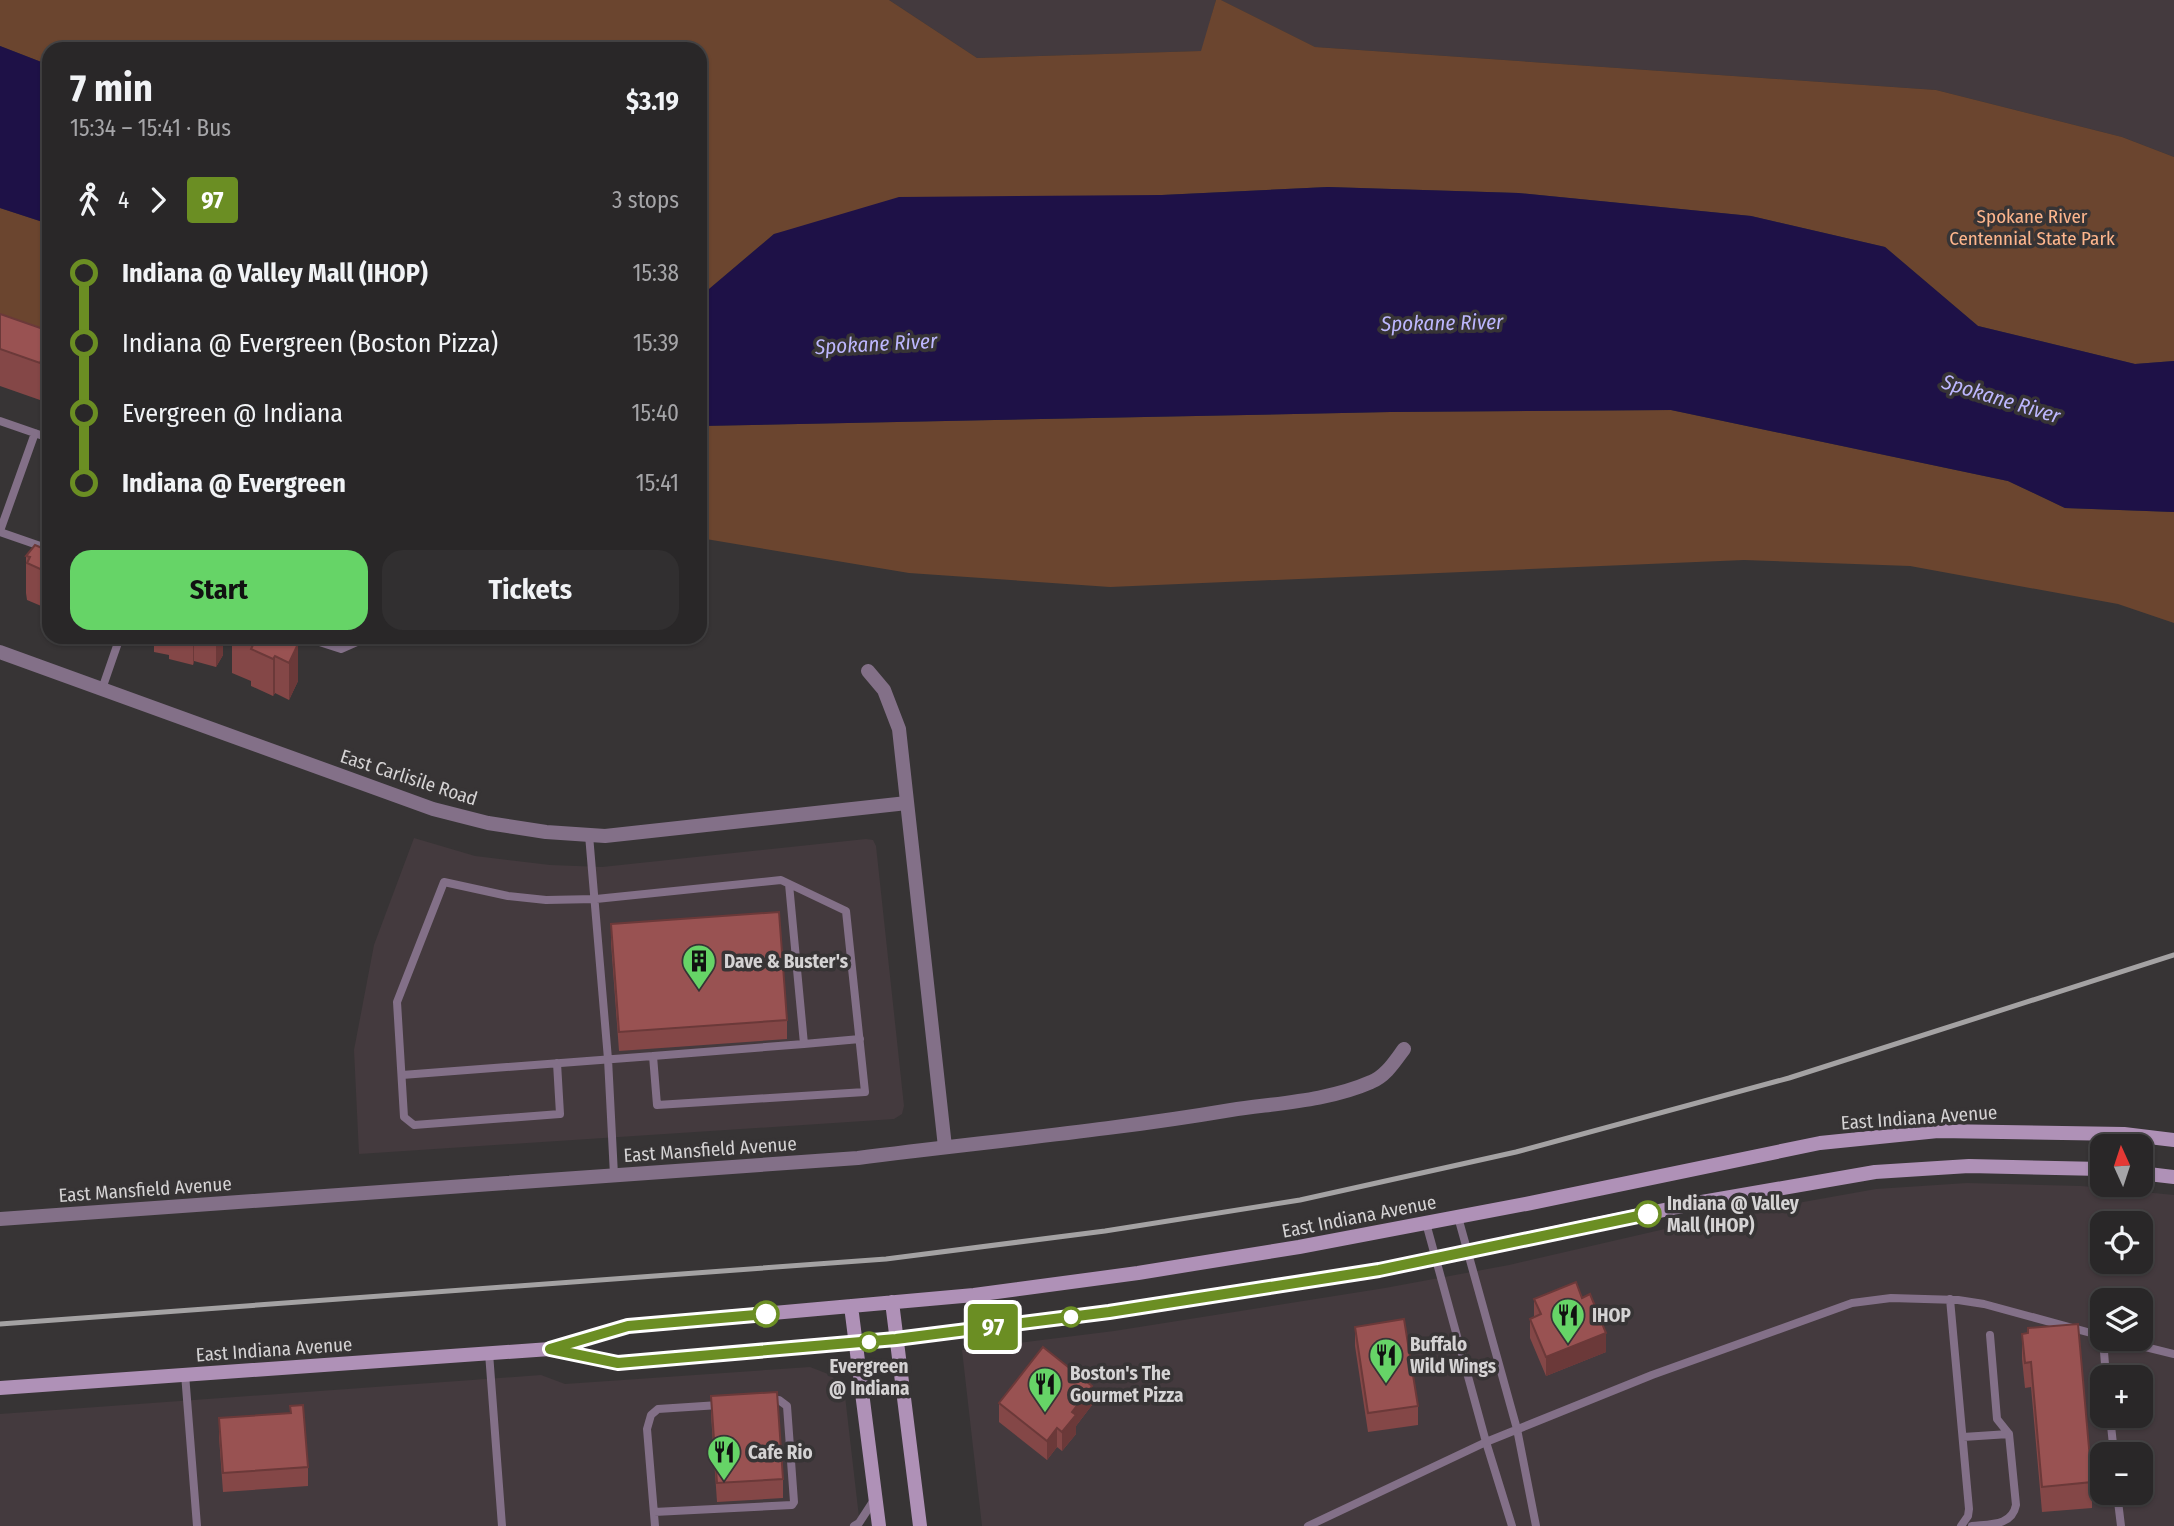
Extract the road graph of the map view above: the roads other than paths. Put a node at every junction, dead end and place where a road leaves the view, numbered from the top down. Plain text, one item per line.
1 (0, 421) edge
2 (35, 433) junction
3 (42, 436) edge
4 (0, 532) edge
5 (42, 547) edge
6 (118, 644) edge
7 (326, 644) edge
8 (352, 644) edge
9 (0, 652) edge
10 (868, 671) dead end
11 (102, 689) junction
12 (907, 803) junction
13 (589, 835) junction
14 (789, 884) junction
15 (596, 899) junction
16 (860, 1039) junction
17 (804, 1044) junction
18 (1404, 1049) dead end
19 (653, 1056) junction
20 (608, 1059) junction
21 (556, 1063) junction
22 (402, 1074) junction
23 (2174, 1140) edge
24 (945, 1147) junction
25 (2090, 1169) edge
26 (614, 1175) junction
27 (2153, 1175) edge
28 (2174, 1177) edge
29 (1458, 1217) junction
30 (0, 1219) edge
31 (1426, 1223) junction
32 (1467, 1253) junction
33 (1435, 1260) junction
34 (1950, 1299) junction
35 (892, 1302) junction
36 (851, 1306) junction
37 (2090, 1334) edge
38 (1990, 1335) dead end
39 (896, 1339) junction
40 (855, 1343) junction
41 (550, 1349) junction
42 (2153, 1349) edge
43 (489, 1353) junction
44 (2174, 1354) edge
45 (185, 1374) junction
46 (0, 1388) edge
47 (751, 1402) edge
48 (723, 1404) edge
49 (1517, 1429) junction
50 (2009, 1434) junction
51 (1963, 1437) junction
52 (1486, 1442) junction
53 (876, 1497) junction
54 (2119, 1505) edge
55 (654, 1512) junction
56 (197, 1526) edge
57 (502, 1526) edge
58 (655, 1526) edge
59 (854, 1526) edge
60 (879, 1526) edge
61 (920, 1526) edge
62 (1308, 1526) edge
63 (1512, 1526) edge
64 (1536, 1526) edge
65 (1961, 1526) edge
66 (1972, 1526) edge
67 (2121, 1526) edge

1 - 2 lane
2 - 3 lane
2 - 4 lane
4 - 5 lane
6 - 11 lane
7 - 8 lane
9 - 11 street, East Carlisile Road
10 - 12 street
11 - 13 street, East Carlisile Road
12 - 13 street, East Carlisile Road
12 - 24 street
13 - 15 lane
14 - 15 lane
14 - 16 lane
14 - 17 lane
15 - 20 lane
15 - 22 lane
16 - 17 lane
16 - 19 lane
17 - 19 lane
18 - 24 street, East Mansfield Avenue
19 - 20 lane
20 - 21 lane
20 - 26 lane
21 - 22 lane
21 - 22 lane
23 - 29 main road, East Indiana Avenue
24 - 26 street, East Mansfield Avenue
25 - 32 main road, East Indiana Avenue
26 - 30 street, East Mansfield Avenue
27 - 28 main road
29 - 31 main road, East Indiana Avenue
29 - 32 lane
31 - 33 lane
31 - 35 main road, East Indiana Avenue
32 - 33 main road, East Indiana Avenue
32 - 49 lane
33 - 39 main road, East Indiana Avenue
33 - 52 lane
34 - 37 lane
34 - 49 lane
34 - 51 lane
35 - 36 main road, East Indiana Avenue
35 - 39 main road
36 - 40 main road
36 - 41 main road, East Indiana Avenue
38 - 50 lane
39 - 40 main road, East Indiana Avenue
39 - 61 main road
40 - 41 main road, East Indiana Avenue
40 - 53 main road
41 - 43 main road, East Indiana Avenue
42 - 44 lane
43 - 45 main road, East Indiana Avenue
43 - 57 lane
45 - 46 main road, East Indiana Avenue
45 - 56 lane
47 - 55 lane
48 - 55 lane
49 - 52 lane
49 - 64 lane
50 - 51 lane
50 - 66 lane
51 - 65 lane
52 - 62 lane
52 - 63 lane
53 - 59 lane
53 - 60 main road
54 - 67 lane
55 - 58 lane

